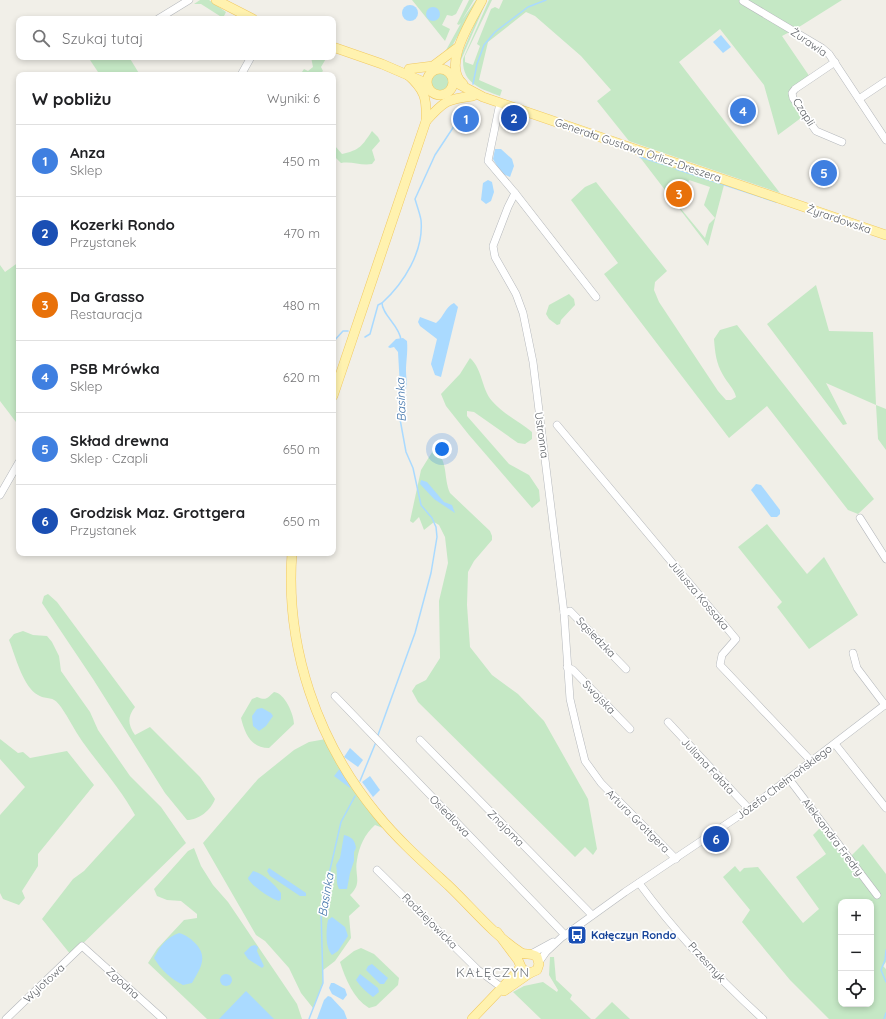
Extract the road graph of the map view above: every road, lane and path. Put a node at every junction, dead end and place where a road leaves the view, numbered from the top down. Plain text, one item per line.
1 (189, 0) edge
2 (216, 0) edge
3 (482, 0) edge
4 (743, 0) edge
5 (163, 16) edge
6 (247, 16) edge
7 (336, 48) edge
8 (455, 53) junction
9 (249, 60) edge
10 (835, 62) junction
11 (440, 69) junction
12 (243, 72) edge
13 (408, 72) junction
14 (452, 78) junction
15 (428, 79) junction
16 (886, 81) edge
17 (430, 92) junction
18 (447, 93) junction
19 (474, 94) junction
20 (859, 99) junction
21 (500, 103) junction
22 (428, 118) junction
23 (886, 140) edge
24 (842, 142) dead end
25 (515, 193) junction
26 (793, 203) joint
27 (886, 235) edge
28 (596, 297) dead end
29 (336, 387) edge
30 (557, 425) dead end
31 (16, 467) edge
32 (0, 495) edge
33 (860, 518) dead end
34 (292, 556) edge
35 (886, 559) edge
36 (564, 613) junction
37 (853, 653) dead end
38 (567, 667) junction
39 (626, 669) dead end
40 (335, 696) dead end
41 (886, 705) edge
42 (668, 722) dead end
43 (630, 729) dead end
44 (420, 740) dead end
45 (835, 744) junction
46 (812, 762) junction
47 (789, 779) junction
48 (601, 783) joint
49 (886, 808) edge
50 (749, 809) junction
51 (676, 859) junction
52 (377, 870) dead end
53 (639, 883) junction
54 (877, 895) dead end
55 (592, 915) junction
56 (497, 932) junction
57 (563, 937) junction
58 (505, 944) junction
59 (82, 946) joint
60 (528, 954) junction
61 (539, 962) junction
62 (520, 965) junction
63 (530, 973) junction
64 (501, 988) junction
65 (481, 1010) junction
66 (6, 1019) edge
67 (163, 1019) edge
68 (472, 1019) edge
69 (763, 1019) edge

1 - 5 street
2 - 6 main road
3 - 8 main road
4 - 10 street, Żurawia
7 - 13 main road
8 - 11 main road
8 - 13 main road
8 - 14 main road
8 - 19 main road
9 - 12 street
10 - 20 street, Żurawia
10 - 24 street, Czapli
11 - 14 main road
11 - 15 main road
13 - 15 main road
13 - 22 main road
14 - 18 main road
14 - 19 main road, Generała Gustawa Orlicz-Dreszera
15 - 17 main road
16 - 20 street
17 - 18 main road
17 - 22 main road
18 - 19 main road, Generała Gustawa Orlicz-Dreszera
18 - 22 main road
19 - 21 main road, Generała Gustawa Orlicz-Dreszera
19 - 22 main road
20 - 23 street, Żurawia
21 - 25 street
21 - 26 main road, Generała Gustawa Orlicz-Dreszera
22 - 29 main road
25 - 28 street
25 - 36 street, Ustronna
26 - 27 main road, Żyrardowska
30 - 46 street, Juliusza Kossaka
31 - 32 street
33 - 35 street
34 - 56 main road
36 - 38 street, Ustronna
36 - 39 street, Sąsiedzka
37 - 41 street
38 - 43 street, Swojska
38 - 48 street, Ustronna
40 - 57 street, Osiedlowa
41 - 45 street, Józefa Chełmońskiego
42 - 50 street, Juliana Fałata
44 - 55 street, Znajoma
45 - 46 street, Józefa Chełmońskiego
45 - 49 street
46 - 47 street, Józefa Chełmońskiego
47 - 50 street, Józefa Chełmońskiego
47 - 54 street, Aleksandra Fredry
48 - 51 street, Artura Grottgera
50 - 51 street, Józefa Chełmońskiego
51 - 53 street, Józefa Chełmońskiego
52 - 64 street, Radziejowicka
53 - 55 street, Józefa Chełmońskiego
53 - 69 street, Przesmyk
55 - 57 street, Józefa Chełmońskiego
56 - 58 main road
56 - 60 main road
57 - 60 street, Józefa Chełmońskiego
57 - 61 street, Józefa Chełmońskiego
58 - 62 main road
58 - 64 main road
59 - 66 street, Wylotowa
59 - 67 street, Zgodna
60 - 61 main road
60 - 62 main road
61 - 63 main road
62 - 63 main road
62 - 64 main road
63 - 65 main road
64 - 65 main road
65 - 68 main road

